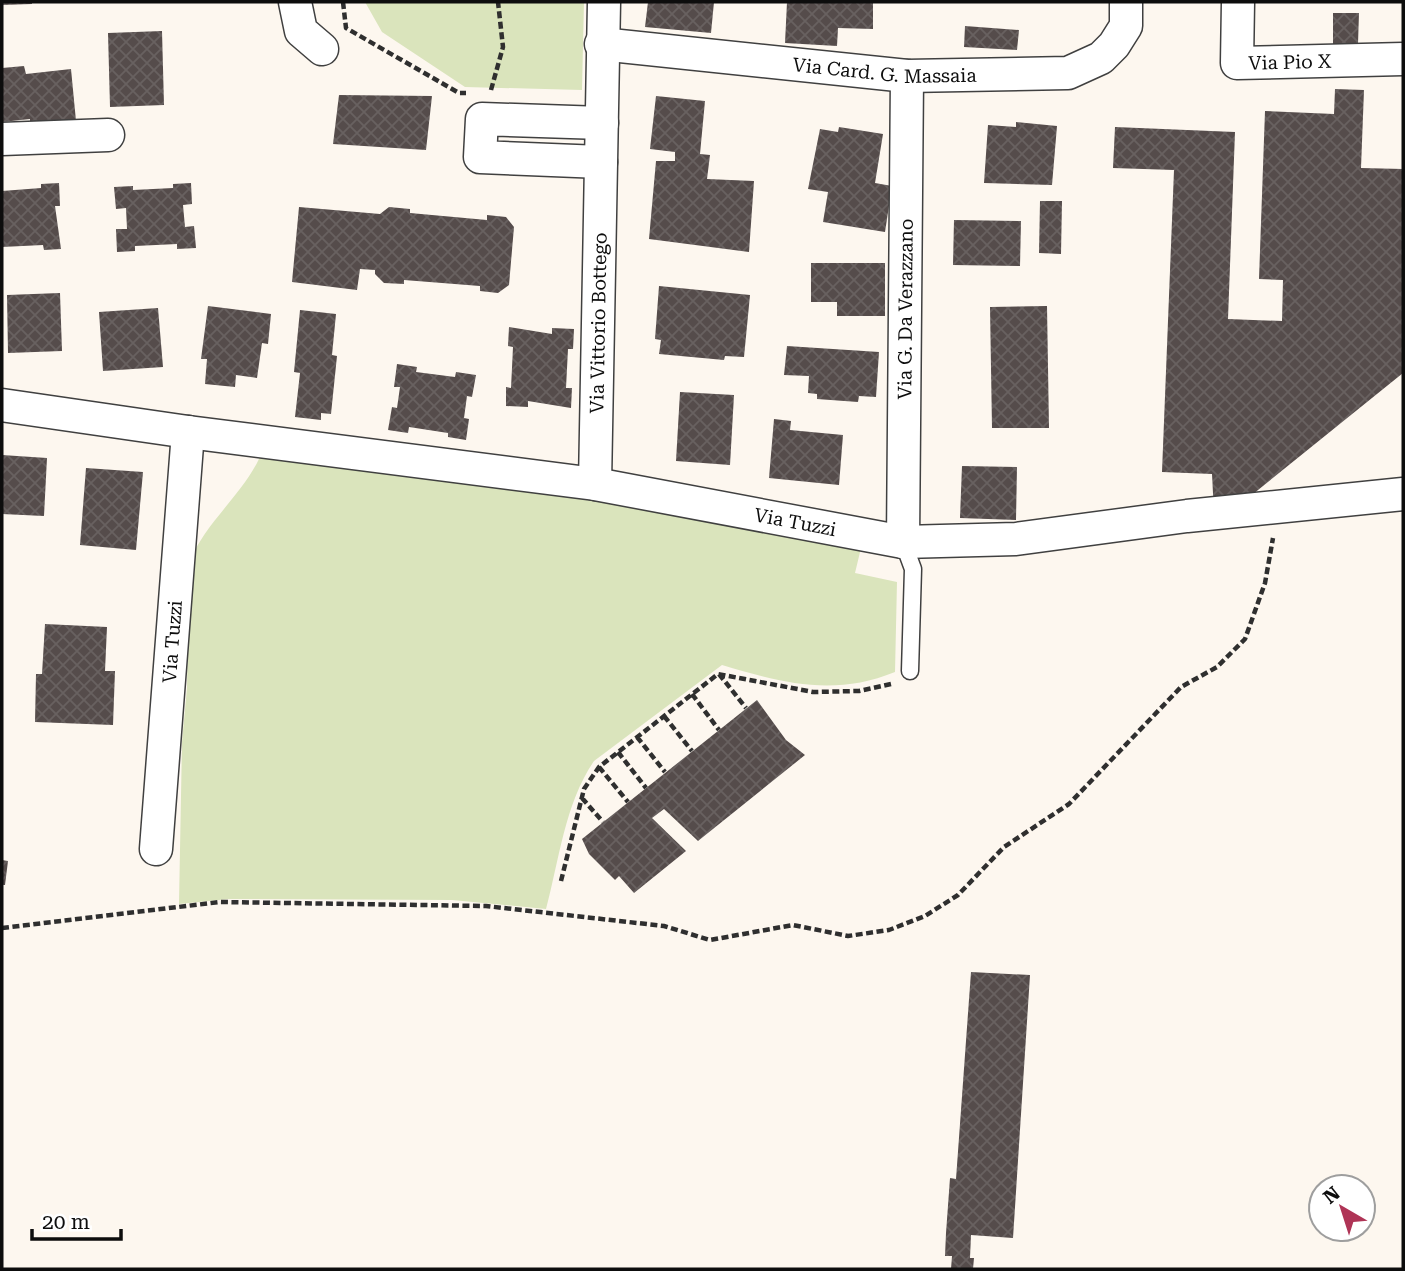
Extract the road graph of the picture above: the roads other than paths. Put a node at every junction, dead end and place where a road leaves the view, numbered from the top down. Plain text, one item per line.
1 (295, 2) edge
2 (604, 2) edge
3 (1126, 2) edge
4 (1238, 2) edge
5 (601, 44) junction
6 (322, 50) dead end
7 (1403, 59) edge
8 (907, 76) junction
9 (602, 123) junction
10 (108, 135) dead end
11 (2, 139) edge
12 (601, 162) junction
13 (2, 405) edge
14 (187, 432) junction
15 (595, 484) junction
16 (1403, 494) edge
17 (903, 542) junction
18 (910, 671) dead end
19 (156, 849) dead end

1 - 6 street
2 - 5 street, Via Vittorio Bottego
3 - 8 street, Via Card. G. Massaia
4 - 7 street, Via Pio X
5 - 8 street, Via Card. G. Massaia
5 - 9 street, Via Vittorio Bottego
8 - 17 street, Via G. Da Verazzano
9 - 12 street, Via Vittorio Bottego
9 - 12 street
10 - 11 street
12 - 15 street, Via Vittorio Bottego
13 - 14 street, Via Tuzzi
14 - 15 street, Via Tuzzi
14 - 19 street, Via Tuzzi
15 - 17 street, Via Tuzzi
16 - 17 street, Via Tuzzi
17 - 18 lane

